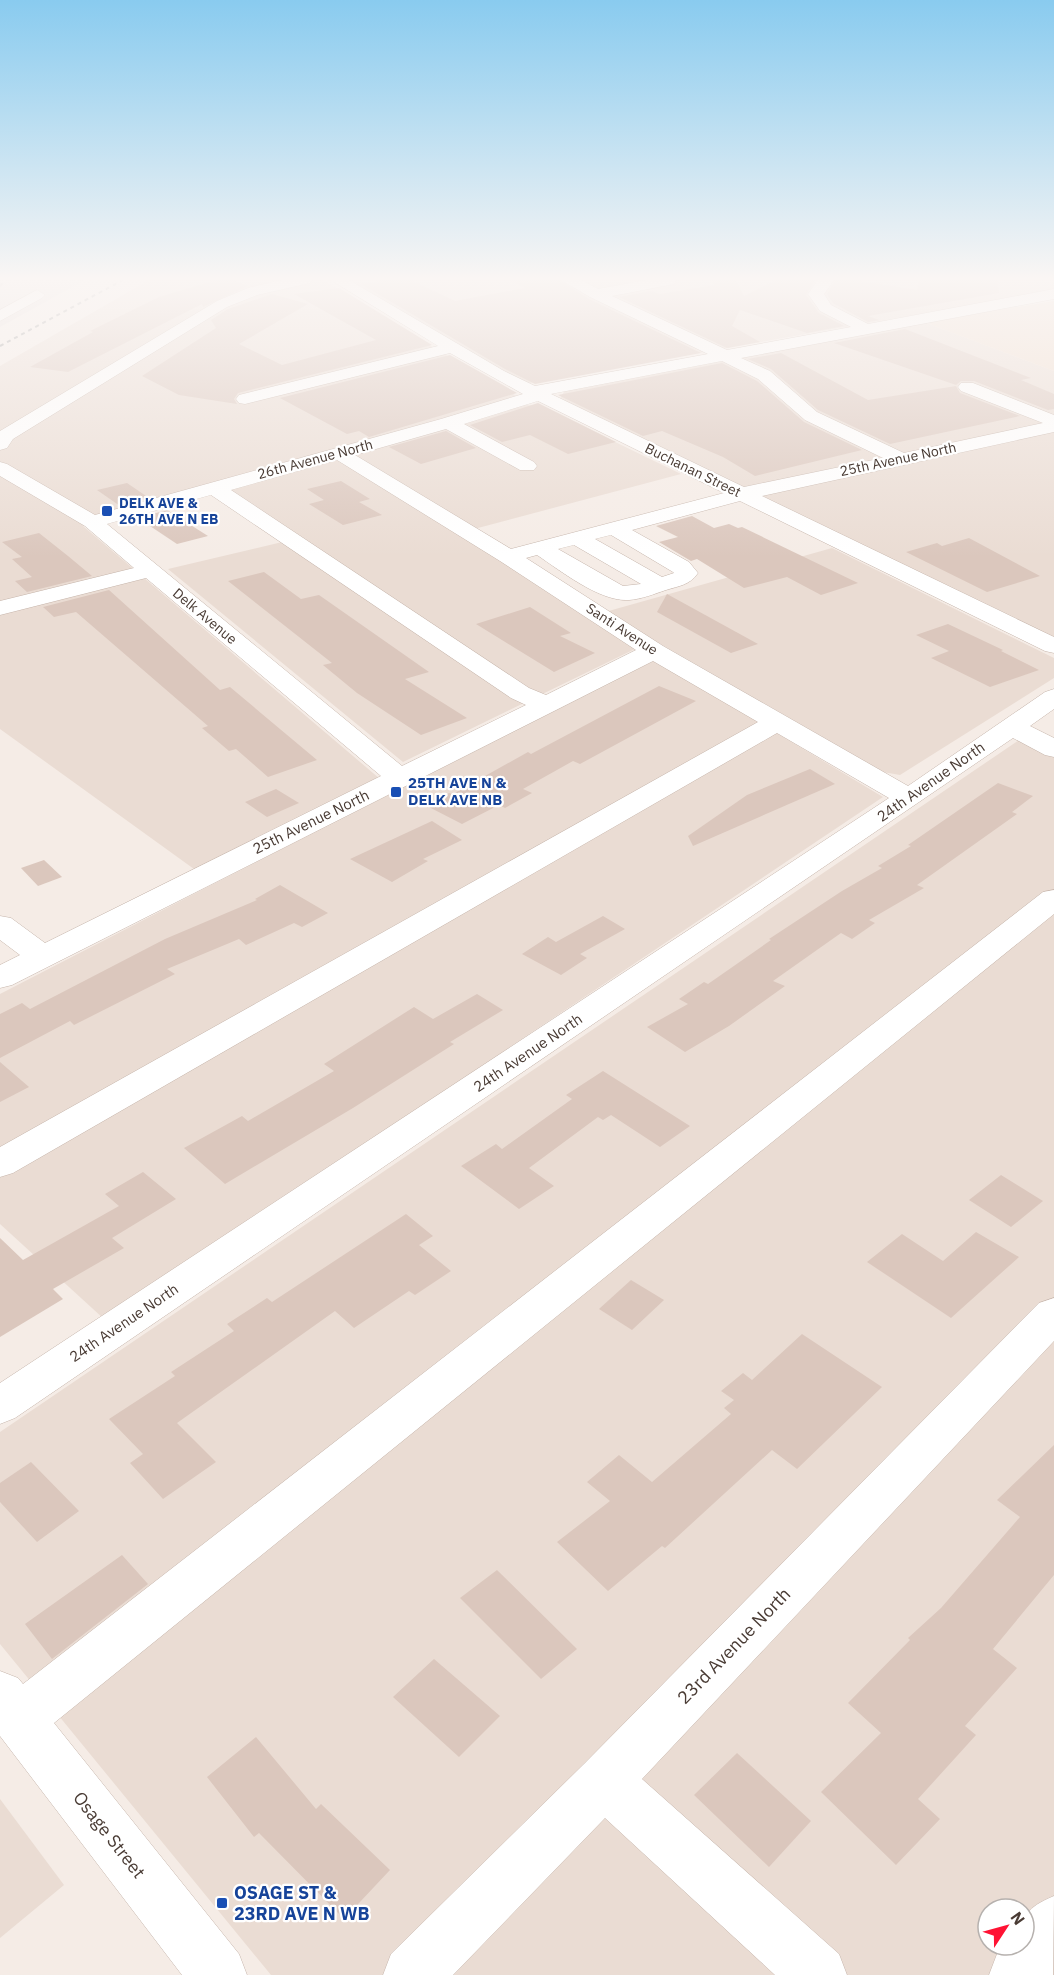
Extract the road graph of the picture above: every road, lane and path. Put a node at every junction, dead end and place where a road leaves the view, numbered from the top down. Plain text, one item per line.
1 (110, 372) edge
2 (354, 372) edge
3 (493, 372) edge
4 (638, 372) edge
5 (759, 372) edge
6 (967, 387) dead end
7 (535, 393) junction
8 (245, 399) dead end
9 (1054, 421) edge
10 (448, 423) junction
11 (1054, 426) edge
12 (0, 444) edge
13 (339, 453) junction
14 (899, 458) junction
15 (527, 466) dead end
16 (0, 468) edge
17 (213, 487) junction
18 (742, 494) junction
19 (709, 503) junction
20 (738, 517) dead end
21 (92, 522) junction
22 (614, 528) junction
23 (830, 537) junction
24 (577, 538) junction
25 (799, 544) dead end
26 (545, 547) junction
27 (507, 556) junction
28 (151, 570) junction
29 (660, 585) junction
30 (0, 608) edge
31 (1043, 632) edge
32 (1054, 646) edge
33 (654, 651) junction
34 (1054, 697) edge
35 (545, 704) junction
36 (777, 722) junction
37 (1011, 726) junction
38 (1054, 749) edge
39 (400, 778) junction
40 (909, 798) junction
41 (1054, 899) edge
42 (0, 925) edge
43 (41, 956) junction
44 (0, 978) edge
45 (0, 1164) edge
46 (1054, 1314) edge
47 (0, 1406) edge
48 (10, 1707) edge
49 (604, 1781) junction
50 (1054, 1925) edge
51 (218, 1975) edge
52 (412, 1975) edge
53 (818, 1975) edge
54 (1018, 1975) edge

1 - 12 street
2 - 8 street
3 - 7 street, Buchanan Street
4 - 7 street, 26th Avenue North
5 - 14 street
6 - 9 street
7 - 10 street, 26th Avenue North
7 - 18 street, Buchanan Street
10 - 13 street, 26th Avenue North
10 - 15 street
11 - 14 street, 25th Avenue North
13 - 17 street, 26th Avenue North
13 - 27 street, Santi Avenue
14 - 18 street, 25th Avenue North
16 - 21 street, Delk Avenue
17 - 21 street, 26th Avenue North
17 - 35 street
18 - 19 street, 25th Avenue North
18 - 23 street, Buchanan Street
19 - 20 street
19 - 22 street, 25th Avenue North
19 - 26 street
21 - 28 street, Delk Avenue
22 - 24 street, 25th Avenue North
22 - 29 street
23 - 25 street
23 - 31 street, Buchanan Street
24 - 26 street, 25th Avenue North
24 - 29 street
26 - 27 street, 25th Avenue North
26 - 29 street
27 - 33 street, Santi Avenue
28 - 30 street
28 - 39 street, Delk Avenue
31 - 32 street, Buchanan Street
33 - 35 street, 25th Avenue North
33 - 36 street, Santi Avenue
34 - 37 street, 24th Avenue North
35 - 39 street, 25th Avenue North
36 - 40 street, Santi Avenue
36 - 45 street
37 - 38 street
37 - 40 street, 24th Avenue North
39 - 43 street, 25th Avenue North
40 - 47 street, 24th Avenue North
41 - 48 street
42 - 43 street
43 - 44 street, 25th Avenue North
46 - 49 street, 23rd Avenue North
48 - 51 street, Osage Street
49 - 52 street, 23rd Avenue North
49 - 53 street
50 - 54 street

